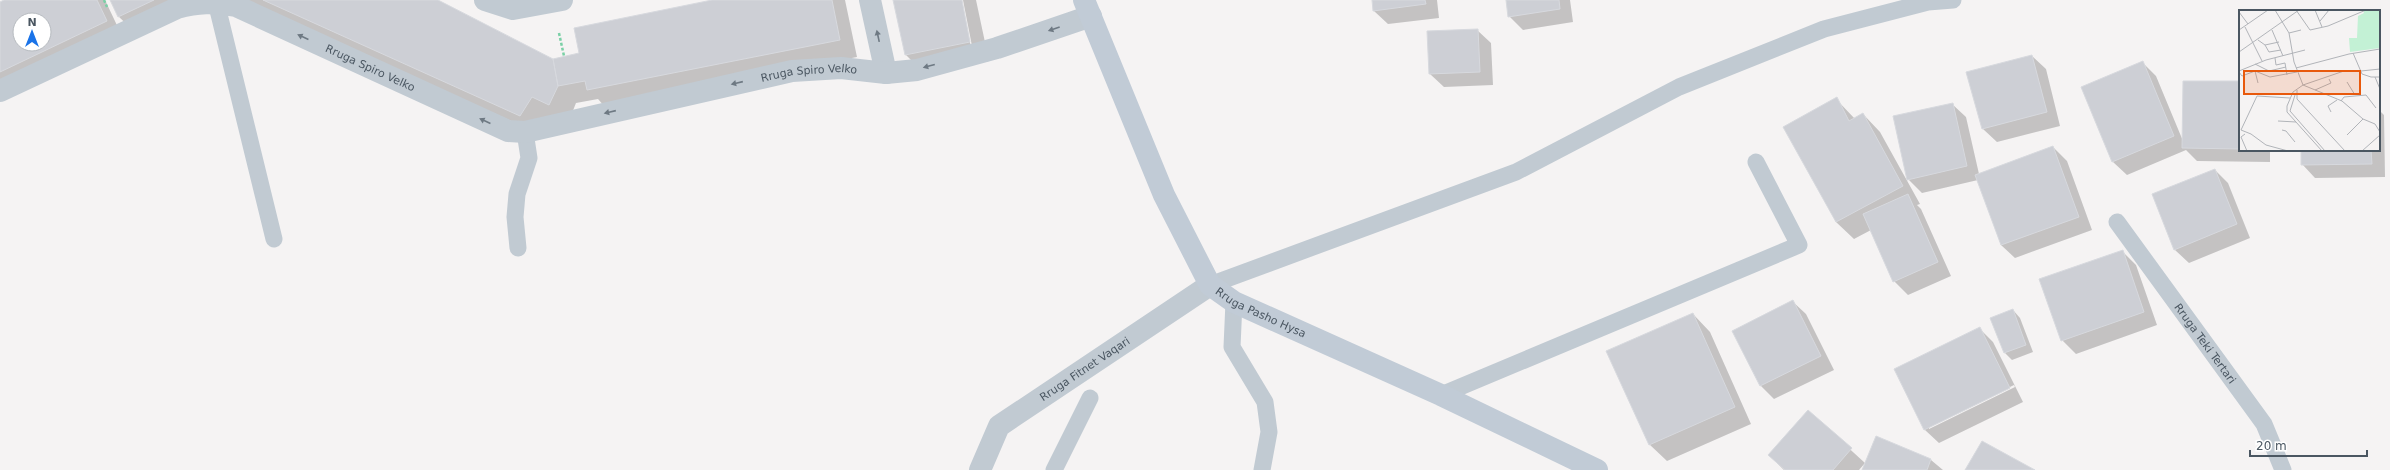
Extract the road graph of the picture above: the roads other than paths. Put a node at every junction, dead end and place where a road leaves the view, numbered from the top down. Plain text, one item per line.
1 (485, 0) edge
2 (562, 0) edge
3 (870, 0) edge
4 (1953, 0) edge
5 (216, 2) junction
6 (1087, 8) edge
7 (886, 73) junction
8 (0, 91) edge
9 (525, 132) junction
10 (1756, 162) dead end
11 (2117, 222) dead end
12 (274, 239) dead end
13 (518, 248) dead end
14 (1210, 285) junction
15 (1234, 302) junction
16 (1441, 395) junction
17 (1090, 398) dead end
18 (980, 470) edge
19 (1054, 470) edge
20 (1262, 470) edge
21 (1596, 470) edge
22 (2283, 470) edge

1 - 2 street
7 -> 3 street
4 - 14 lane
5 - 8 street, Rruga Spiro Velko
9 -> 5 street, Rruga Spiro Velko
5 - 12 lane
6 -> 7 street, Rruga Spiro Velko
6 - 14 main road, Rruga Pasho Hysa
7 -> 9 street, Rruga Spiro Velko
9 - 13 lane
10 - 16 lane
11 - 22 lane, Rruga Teki Tertari
14 - 15 main road, Rruga Pasho Hysa
14 - 18 street, Rruga Fitnet Vaqari
15 - 16 main road, Rruga Pasho Hysa
15 - 20 lane
16 - 21 main road, Rruga Pasho Hysa
17 - 19 lane

